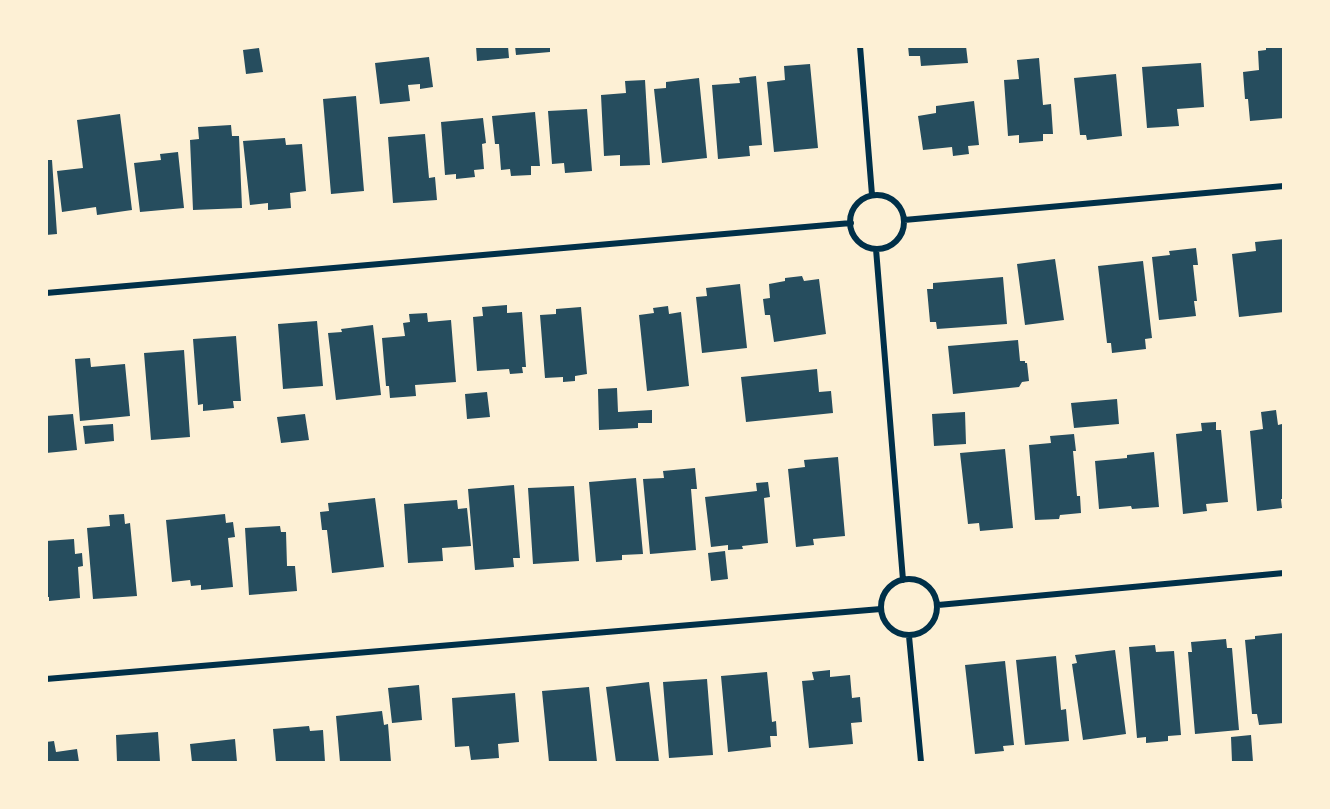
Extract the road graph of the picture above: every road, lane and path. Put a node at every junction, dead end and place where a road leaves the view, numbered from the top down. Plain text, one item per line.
1 (860, 46) edge
2 (1284, 186) edge
3 (872, 195) junction
4 (904, 220) junction
5 (851, 223) junction
6 (876, 249) junction
7 (46, 293) edge
8 (1284, 573) edge
9 (903, 580) junction
10 (938, 605) junction
11 (881, 609) junction
12 (909, 636) junction
13 (46, 680) edge
14 (921, 762) edge

1 - 3 street
2 - 4 street
3 - 4 street
3 - 5 street
4 - 6 street
5 - 6 street
5 - 7 street
6 - 9 street
8 - 10 street
9 - 10 street
9 - 11 street
10 - 12 street
11 - 12 street
11 - 13 street
12 - 14 street

